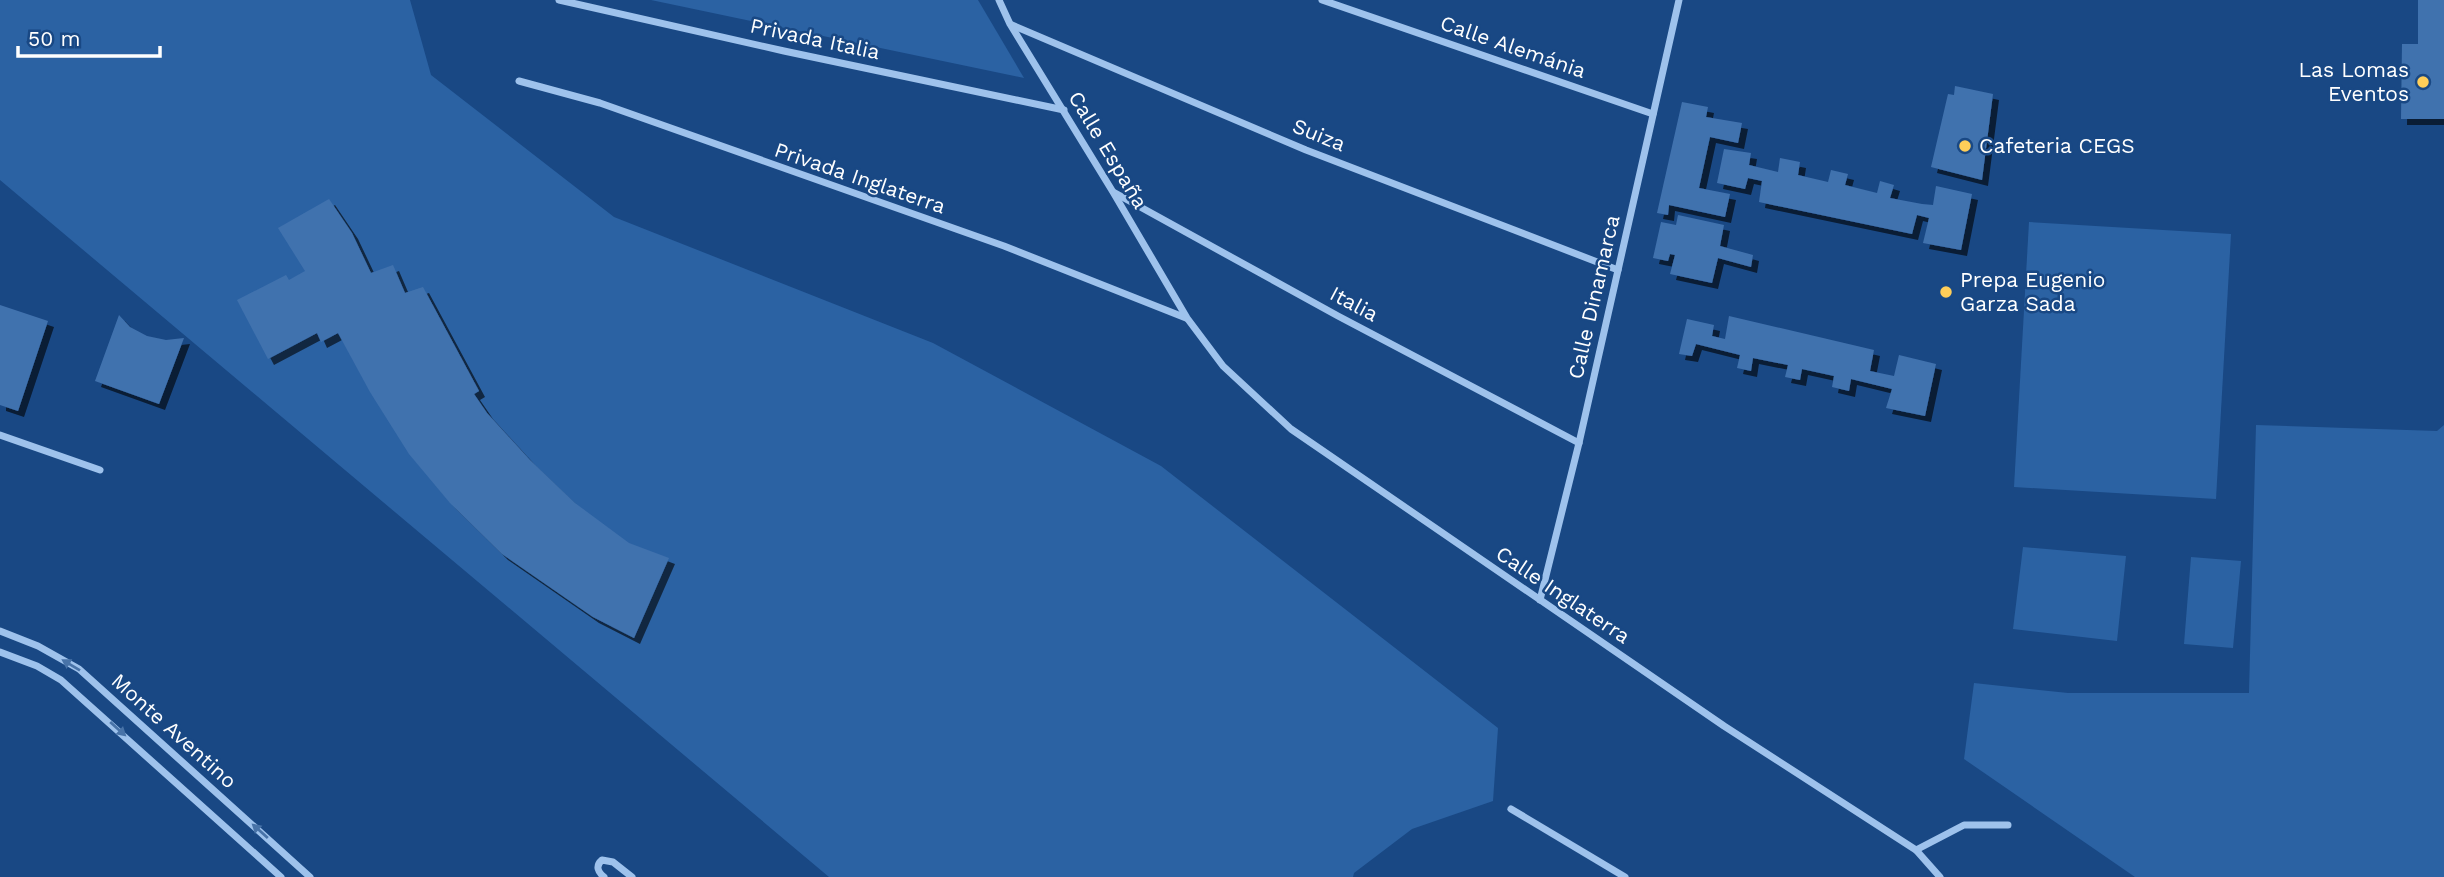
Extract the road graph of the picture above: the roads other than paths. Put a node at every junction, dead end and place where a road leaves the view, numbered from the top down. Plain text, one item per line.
1 (559, 0) edge
2 (999, 0) edge
3 (1322, 0) edge
4 (1679, 0) edge
5 (1010, 24) junction
6 (519, 81) dead end
7 (1064, 110) junction
8 (1653, 114) junction
9 (1113, 192) junction
10 (1618, 270) junction
11 (1187, 318) junction
12 (0, 435) edge
13 (1579, 443) junction
14 (100, 470) dead end
15 (1539, 600) junction
16 (0, 631) edge
17 (0, 653) edge
18 (1511, 808) dead end
19 (2008, 825) dead end
20 (1916, 850) junction
21 (281, 877) edge
22 (310, 877) edge
23 (604, 877) edge
24 (632, 877) edge
25 (1625, 877) edge
26 (1940, 877) edge

1 - 7 street, Privada Italia
2 - 5 street, Calle España
3 - 8 street, Calle Alemánia
4 - 8 street, Calle Dinamarca
5 - 7 street, Calle España
5 - 10 street, Suiza
6 - 11 street, Privada Inglaterra
7 - 9 street, Calle España
8 - 10 street, Calle Dinamarca
9 - 11 street, Calle España
9 - 13 street, Italia
10 - 13 street, Calle Dinamarca
11 - 15 street, Calle Inglaterra
12 - 14 street
13 - 15 street, Calle Dinamarca
15 - 20 street, Calle Inglaterra
22 -> 16 street, Monte Aventino
17 -> 21 street, Monte Aventino
18 - 25 street
19 - 20 street
20 - 26 street, Calle Inglaterra
23 - 24 street

